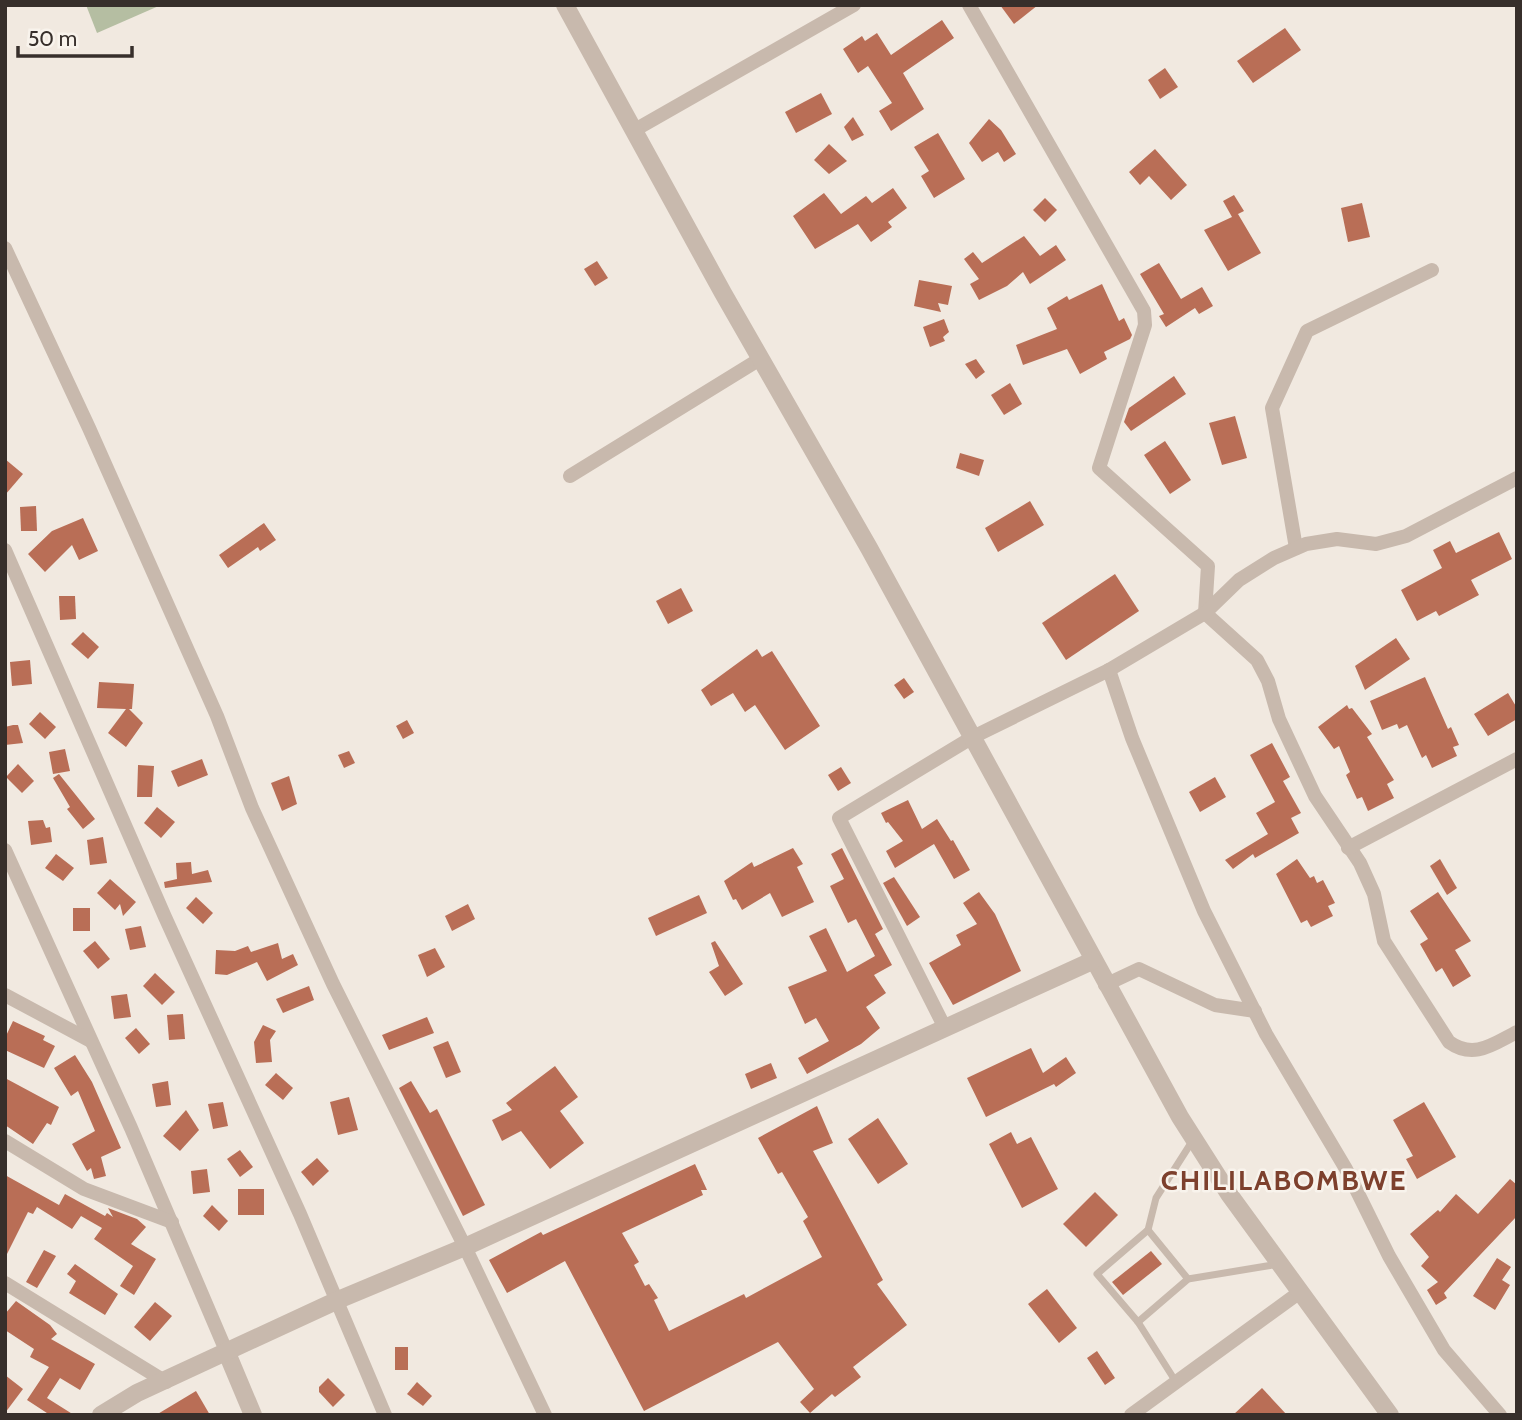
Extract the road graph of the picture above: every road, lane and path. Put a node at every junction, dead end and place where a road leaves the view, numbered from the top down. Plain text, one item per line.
1 (565, 5) edge
2 (854, 5) edge
3 (968, 5) edge
4 (633, 131) junction
5 (5, 247) edge
6 (1432, 270) dead end
7 (760, 359) junction
8 (570, 476) dead end
9 (1517, 478) edge
10 (1296, 548) junction
11 (5, 550) edge
12 (1205, 613) junction
13 (1109, 670) junction
14 (973, 737) junction
15 (1517, 759) edge
16 (1348, 848) junction
17 (5, 850) edge
18 (1092, 961) junction
19 (1105, 985) junction
20 (5, 995) edge
21 (1255, 1011) junction
22 (945, 1028) junction
23 (1517, 1032) edge
24 (91, 1041) junction
25 (1194, 1138) junction
26 (5, 1141) edge
27 (172, 1222) junction
28 (1148, 1230) junction
29 (465, 1247) junction
30 (1280, 1264) junction
31 (1188, 1279) junction
32 (5, 1283) edge
33 (1300, 1292) junction
34 (338, 1300) junction
35 (1138, 1322) junction
36 (227, 1353) junction
37 (166, 1382) junction
38 (1176, 1382) junction
39 (101, 1415) edge
40 (253, 1415) edge
41 (385, 1415) edge
42 (545, 1415) edge
43 (1131, 1415) edge
44 (1391, 1415) edge
45 (1500, 1415) edge

1 - 4 street
2 - 4 street
3 - 12 street
4 - 7 street
5 - 29 street
6 - 10 street
7 - 8 street
7 - 14 street
9 - 10 street
10 - 12 street
11 - 34 street
12 - 13 street
12 - 16 street
13 - 14 street
13 - 21 street
14 - 18 street
14 - 22 street
15 - 16 street
16 - 23 street
17 - 24 street
18 - 19 street
18 - 22 street
19 - 21 street
19 - 25 street
20 - 24 street
21 - 45 street
22 - 29 street
24 - 27 street
25 - 28 lane
25 - 30 street
26 - 27 street
27 - 36 street
28 - 31 lane
28 - 35 lane
29 - 34 street
29 - 42 street
30 - 31 lane
30 - 33 street
31 - 35 lane
32 - 37 street
33 - 38 street
33 - 44 street
34 - 36 street
34 - 41 street
35 - 38 lane
36 - 37 street
36 - 40 street
37 - 39 street
38 - 43 street

